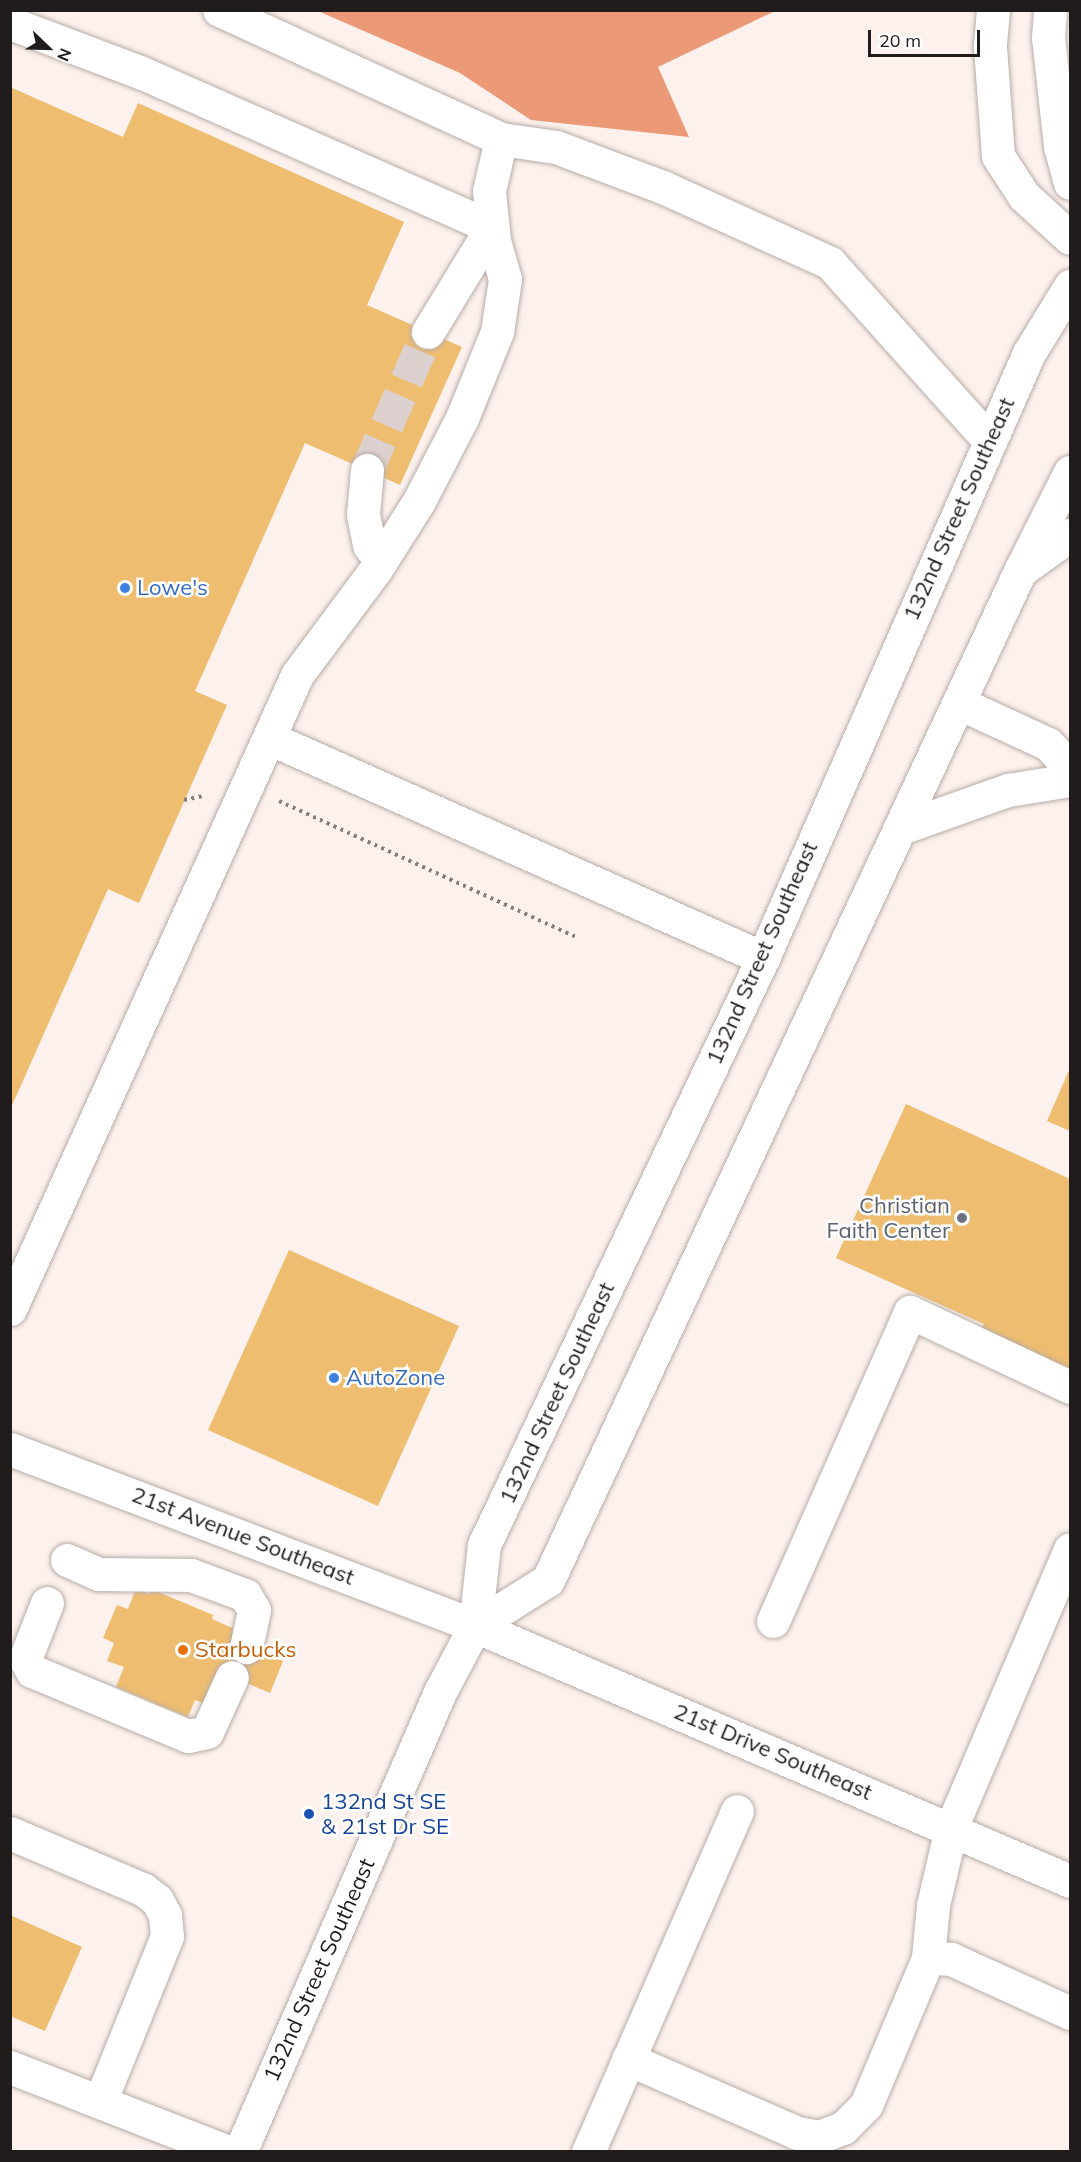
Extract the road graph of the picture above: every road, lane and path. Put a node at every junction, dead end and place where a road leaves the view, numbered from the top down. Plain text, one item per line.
1 (219, 10) edge
2 (993, 10) edge
3 (1050, 10) edge
4 (10, 24) edge
5 (501, 139) junction
6 (1071, 183) edge
7 (492, 226) junction
8 (1071, 238) edge
9 (1071, 286) edge
10 (428, 332) tunnel mouth
11 (989, 440) junction
12 (367, 470) tunnel mouth
13 (1071, 472) edge
14 (1071, 535) edge
15 (381, 561) junction
16 (1020, 571) junction
17 (959, 703) junction
18 (269, 738) junction
19 (1059, 739) edge
20 (1071, 768) edge
21 (1071, 780) edge
22 (247, 787) junction
23 (184, 800) dead end
24 (901, 828) junction
25 (578, 938) dead end
26 (763, 958) junction
27 (10, 1309) edge
28 (1071, 1387) edge
29 (10, 1449) edge
30 (1071, 1549) edge
31 (67, 1560) dead end
32 (47, 1603) dead end
33 (772, 1621) dead end
34 (475, 1626) junction
35 (246, 1647) dead end
36 (232, 1677) dead end
37 (737, 1811) dead end
38 (951, 1828) junction
39 (10, 1833) edge
40 (1071, 1881) edge
41 (928, 1958) junction
42 (1071, 2013) edge
43 (628, 2060) junction
44 (10, 2067) edge
45 (100, 2102) junction
46 (228, 2151) edge
47 (240, 2151) edge
48 (588, 2151) edge

1 - 5 main road
2 - 8 main road
3 - 6 main road
4 - 7 main road
5 - 7 main road
5 - 11 main road
7 - 10 main road
7 - 15 main road
9 - 11 main road, 132nd Street Southeast
11 - 26 main road, 132nd Street Southeast
12 - 15 main road
13 - 16 main road, 132nd Street Southeast
14 - 16 main road
15 - 18 main road
16 - 17 main road, 132nd Street Southeast
17 - 19 main road
17 - 24 main road, 132nd Street Southeast
18 - 22 main road
18 - 26 main road
19 - 20 main road
21 - 24 main road
22 - 23 path
22 - 25 path
22 - 27 main road
24 - 34 main road, 132nd Street Southeast
26 - 34 main road, 132nd Street Southeast
28 - 33 main road
29 - 34 main road, 21st Avenue Southeast
30 - 38 main road
31 - 35 main road
32 - 36 main road
34 - 38 main road, 21st Drive Southeast
34 - 47 main road, 132nd Street Southeast
37 - 43 main road
38 - 40 main road, 21st Drive Southeast
38 - 41 main road
39 - 45 main road
41 - 42 main road
41 - 43 main road
43 - 48 main road
44 - 45 main road
45 - 46 main road

